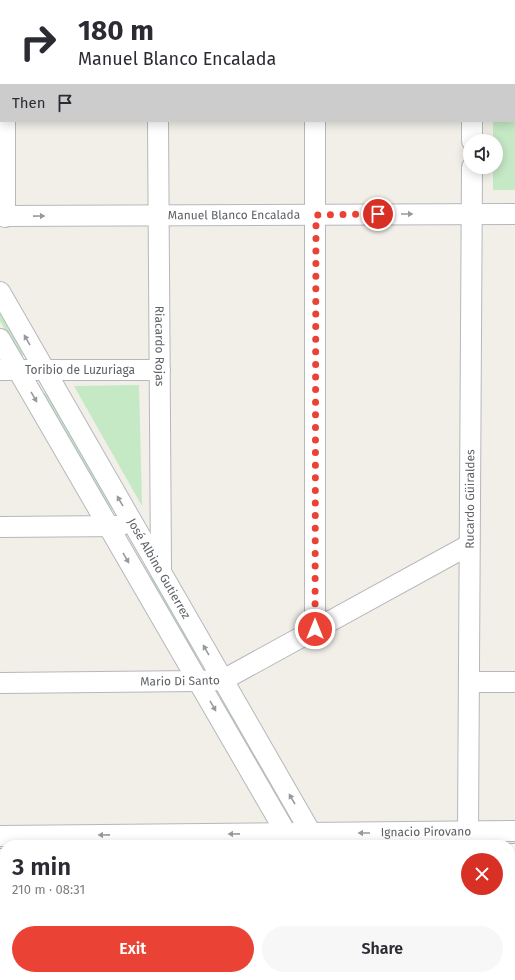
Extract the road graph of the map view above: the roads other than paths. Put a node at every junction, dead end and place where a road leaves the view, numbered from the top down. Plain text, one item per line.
1 (5, 122) edge
2 (158, 122) edge
3 (315, 122) edge
4 (472, 122) edge
5 (472, 134) edge
6 (472, 174) edge
7 (471, 214) junction
8 (515, 214) edge
9 (159, 215) junction
10 (316, 215) junction
11 (3, 216) edge
12 (0, 292) edge
13 (0, 339) edge
14 (9, 370) edge
15 (45, 370) junction
16 (160, 370) junction
17 (134, 525) junction
18 (0, 527) edge
19 (108, 527) junction
20 (469, 545) junction
21 (161, 572) junction
22 (315, 629) junction
23 (223, 680) junction
24 (198, 681) junction
25 (469, 682) junction
26 (515, 682) edge
27 (0, 683) edge
28 (515, 831) edge
29 (468, 832) junction
30 (0, 836) edge
31 (445, 838) edge
32 (491, 838) edge
33 (290, 839) edge
34 (309, 839) edge

1 - 11 street
2 - 9 street, Riacardo Rojas
3 - 10 street
4 - 5 street
6 - 7 street, Rucardo Güiraldes
7 - 8 street, Manuel Blanco Encalada
10 -> 7 street, Manuel Blanco Encalada
7 - 20 street, Rucardo Güiraldes
9 - 10 street, Manuel Blanco Encalada
11 -> 9 street, Manuel Blanco Encalada
9 - 16 street, Riacardo Rojas
10 - 22 street
15 -> 12 street, José Albino Gutierrez
13 - 14 street, José Albino Gutierrez
14 - 15 street, Toribio de Luzuriaga
14 -> 19 street, José Albino Gutierrez
15 - 16 street, Toribio de Luzuriaga
17 -> 15 street, José Albino Gutierrez
16 - 21 street, Riacardo Rojas
17 - 19 street
17 - 21 street, José Albino Gutierrez
18 - 19 street
19 -> 24 street, José Albino Gutierrez
20 - 22 street, Mario Di Santo
20 - 25 street, Rucardo Güiraldes
23 -> 21 street, José Albino Gutierrez
22 - 23 street, Mario Di Santo
23 - 24 street, Mario Di Santo
34 -> 23 street, José Albino Gutierrez
24 - 27 street, Mario Di Santo
24 -> 33 street, José Albino Gutierrez
25 - 26 street
25 - 29 street, Rucardo Güiraldes
28 - 32 street, Ignacio Pirovano
29 - 31 street, Ignacio Pirovano
29 - 32 street, Ignacio Pirovano
33 -> 30 street, Ignacio Pirovano
31 -> 34 street, Ignacio Pirovano
33 - 34 street, Ignacio Pirovano

